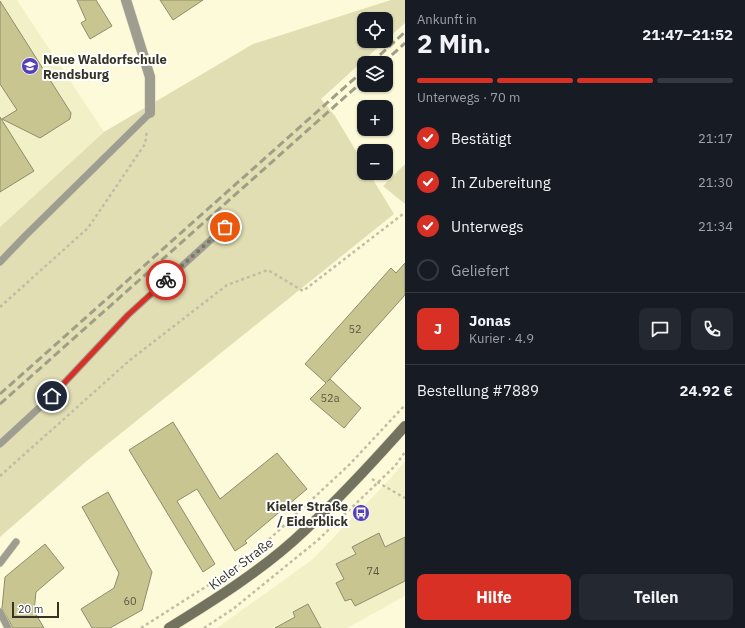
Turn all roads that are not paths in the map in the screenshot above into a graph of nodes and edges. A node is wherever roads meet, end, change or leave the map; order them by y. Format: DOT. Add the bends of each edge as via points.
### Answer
graph roads {
  1 [pos="130,2"];
  2 [pos="150,113"];
  3 [pos="225,227"];
  4 [pos="0,262"];
  5 [pos="405,426"];
  6 [pos="0,444"];
  7 [pos="16,542"];
  8 [pos="0,563"];
  9 [pos="0,612"];
  10 [pos="8,628"];
  11 [pos="169,628"];
  1 -- 2 [label="street" via="150,77"];
  2 -- 4 [label="lane"];
  3 -- 6 [label="lane" via="128,315 52,396"];
  5 -- 11 [label="main road, Kieler Straße" via="362,474 303,532 222,596"];
  7 -- 8 [label="lane"];
  9 -- 10 [label="lane"];
}
